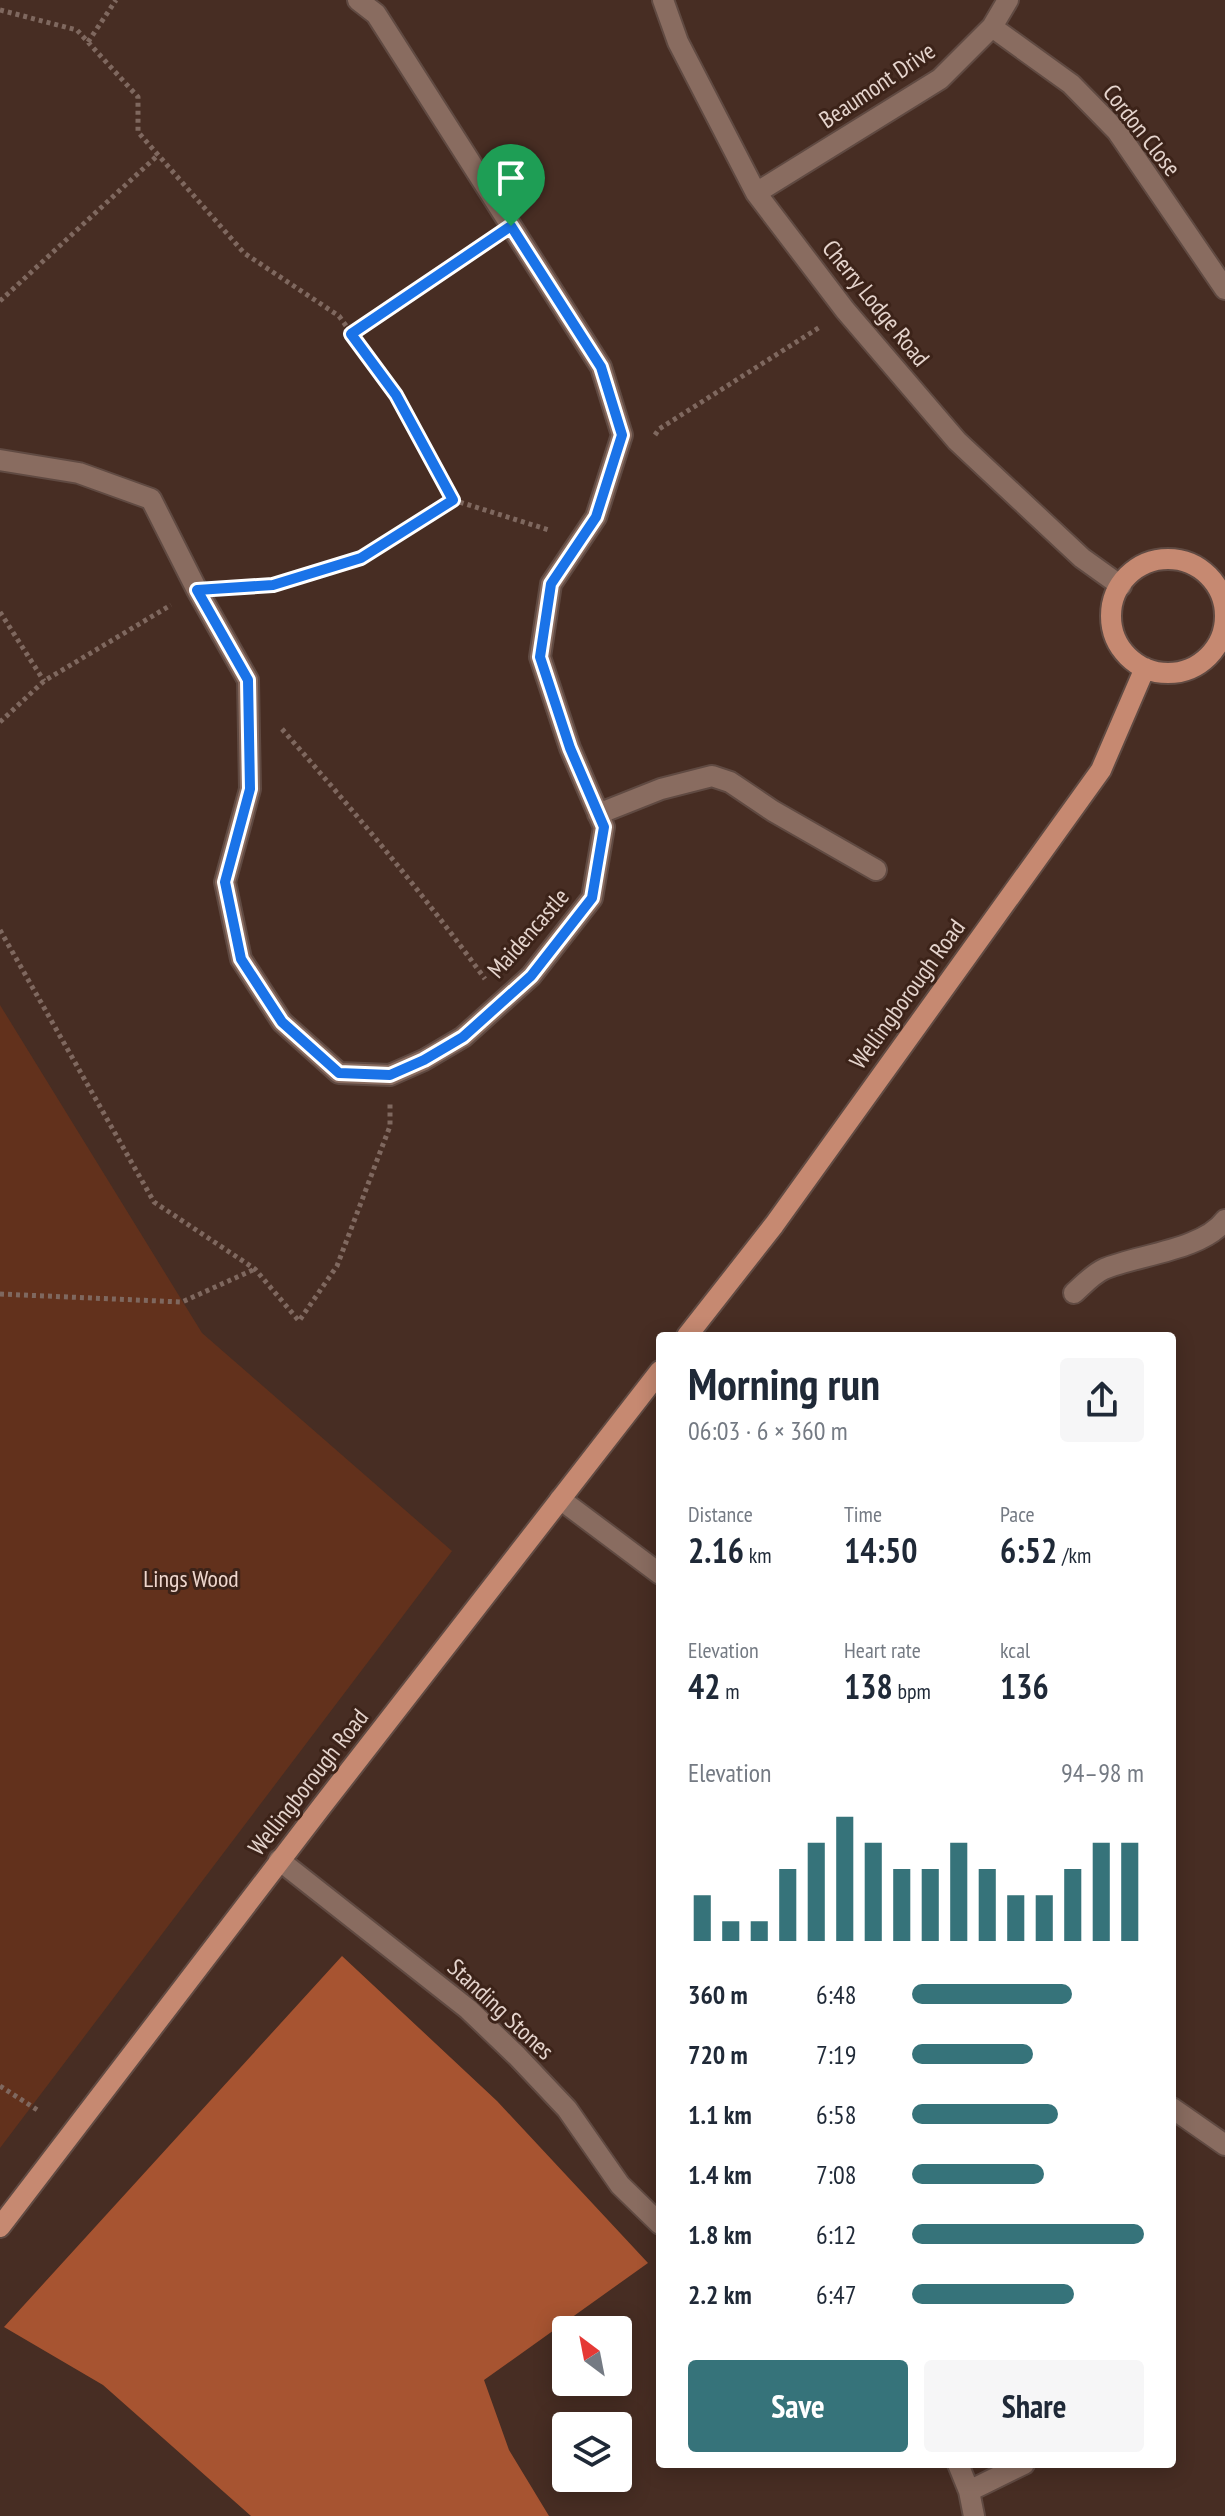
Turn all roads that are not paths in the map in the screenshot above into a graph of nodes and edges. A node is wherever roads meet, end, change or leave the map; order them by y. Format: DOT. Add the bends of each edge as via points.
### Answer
graph roads {
  1 [pos="358,0"];
  2 [pos="663,0"];
  3 [pos="1008,0"];
  4 [pos="382,7"];
  5 [pos="992,27"];
  6 [pos="756,193"];
  7 [pos="1225,289"];
  8 [pos="0,460"];
  9 [pos="1121,586"];
  10 [pos="1222,587"];
  11 [pos="1145,668"];
  12 [pos="598,814"];
  13 [pos="876,870"];
  14 [pos="1225,1220"];
  15 [pos="1074,1293"];
  16 [pos="690,1332"];
  17 [pos="656,1376"];
  18 [pos="560,1499"];
  19 [pos="656,1571"];
  20 [pos="279,1860"];
  21 [pos="1176,2111"];
  22 [pos="1225,2145"];
  23 [pos="656,2220"];
  24 [pos="0,2227"];
  25 [pos="960,2468"];
  26 [pos="1016,2468"];
  27 [pos="969,2491"];
  28 [pos="974,2516"];
  1 -- 4 [label="street, Maidencastle"];
  2 -- 6 [label="street, Cherry Lodge Road" via="678,42"];
  3 -- 5 [label="street, Beaumont Drive"];
  4 -- 12 [label="street, Maidencastle" via="601,367 622,435 596,517 551,584 540,657"];
  5 -- 6 [label="street, Beaumont Drive" via="940,79"];
  5 -- 7 [label="street, Cordon Close" via="1071,84 1117,131"];
  6 -- 9 [label="street, Cherry Lodge Road" via="845,310 957,441 1082,558"];
  8 -- 12 [label="street, Maidencastle" via="79,473 151,499 248,680 250,789 225,882 241,959 282,1022 339,1073 390,1075 424,1060 463,1037 531,976 592,898 604,827"];
  9 -- 10 [label="main road" via="1133,571 1170,559 1189,563"];
  9 -- 11 [label="main road" via="1113,604 1114,633 1129,657"];
  10 -- 11 [label="main road" via="1224,628 1217,647 1203,662 1185,671"];
  11 -- 16 [label="main road, Wellingborough Road" via="1101,770 774,1225"];
  12 -- 13 [label="street" via="712,776"];
  14 -- 15 [label="street" via="1194,1242 1101,1270"];
  17 -- 18 [label="main road, Wellingborough Road"];
  18 -- 19 [label="street"];
  18 -- 20 [label="main road, Wellingborough Road"];
  20 -- 23 [label="street, Standing Stones" via="468,2009 567,2109 620,2185"];
  20 -- 24 [label="main road, Wellingborough Road"];
  21 -- 22 [label="street"];
  25 -- 27 [label="street"];
  26 -- 27 [label="street"];
  27 -- 28 [label="street"];
}
